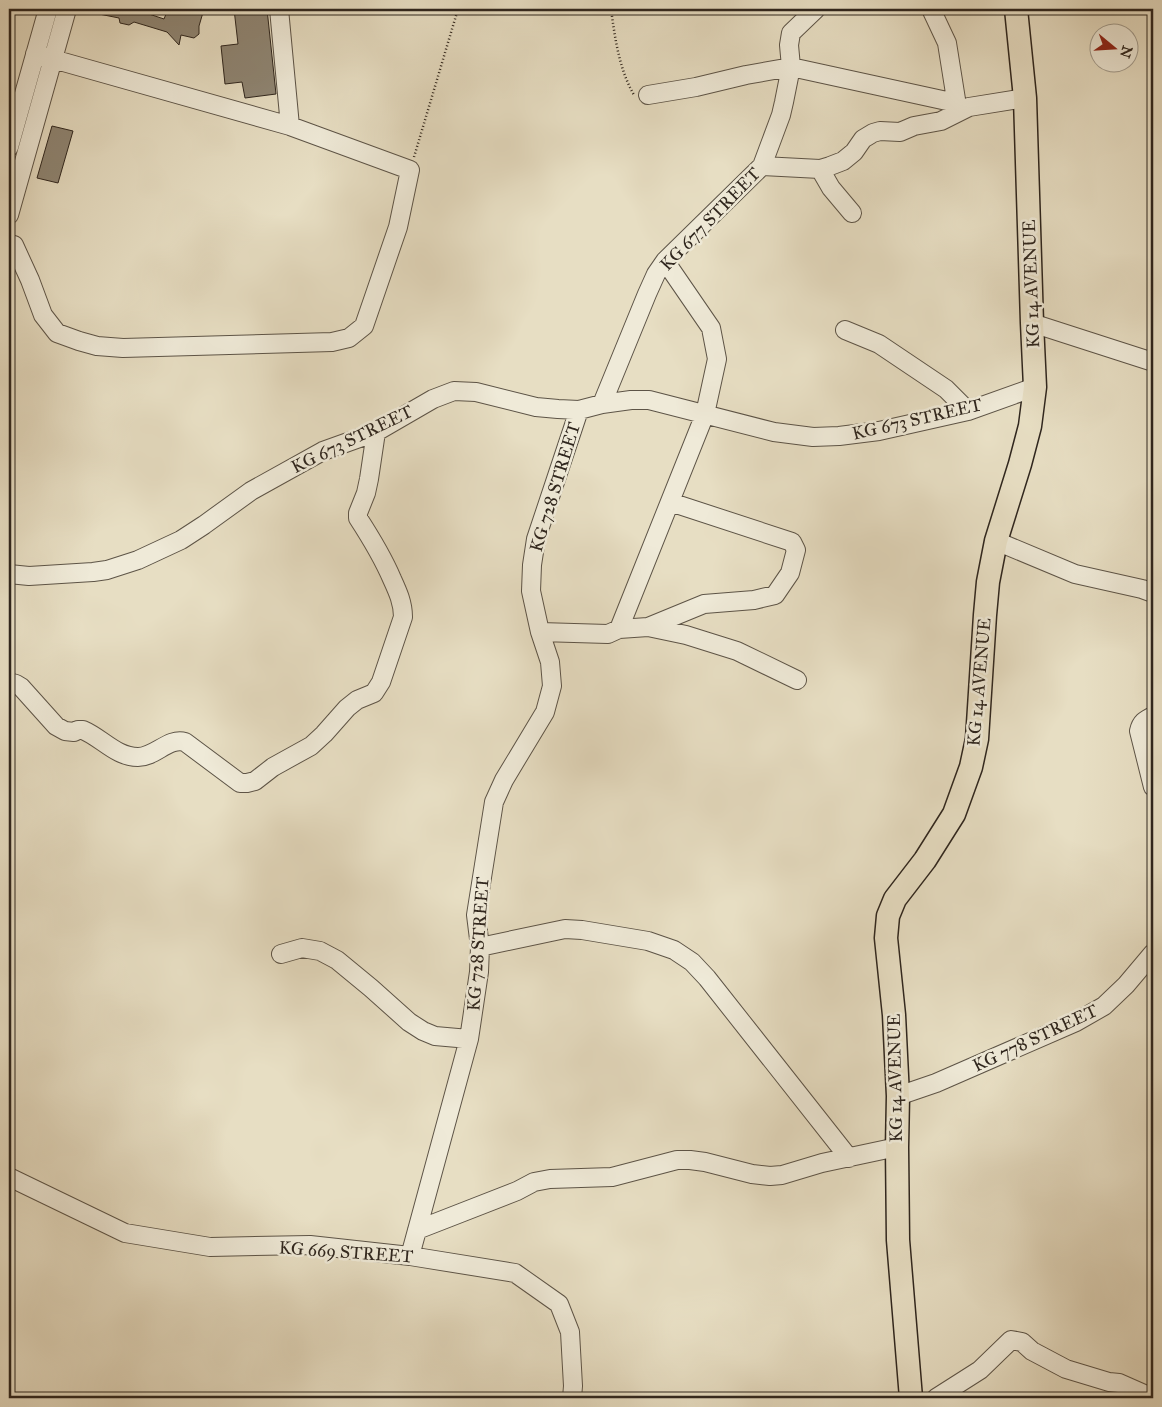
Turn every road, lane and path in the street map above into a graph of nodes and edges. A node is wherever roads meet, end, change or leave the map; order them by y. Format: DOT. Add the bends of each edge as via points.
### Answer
graph roads {
  1 [pos="48,9"];
  2 [pos="67,9"];
  3 [pos="279,9"];
  4 [pos="458,9"];
  5 [pos="611,9"];
  6 [pos="816,9"];
  7 [pos="931,9"];
  8 [pos="1016,9"];
  9 [pos="35,54"];
  10 [pos="53,60"];
  11 [pos="791,67"];
  12 [pos="648,96"];
  13 [pos="1024,98"];
  14 [pos="957,107"];
  15 [pos="290,126"];
  16 [pos="9,147"];
  17 [pos="16,162"];
  18 [pos="762,166"];
  19 [pos="820,169"];
  20 [pos="410,170"];
  21 [pos="852,213"];
  22 [pos="9,215"];
  23 [pos="9,244"];
  24 [pos="665,261"];
  25 [pos="1032,323"];
  26 [pos="845,330"];
  27 [pos="1153,362"];
  28 [pos="1035,387"];
  29 [pos="602,404"];
  30 [pos="580,410"];
  31 [pos="968,411"];
  32 [pos="705,414"];
  33 [pos="376,432"];
  34 [pos="670,502"];
  35 [pos="996,540"];
  36 [pos="9,574"];
  37 [pos="1153,593"];
  38 [pos="648,627"];
  39 [pos="619,629"];
  40 [pos="540,632"];
  41 [pos="797,680"];
  42 [pos="9,682"];
  43 [pos="1153,716"];
  44 [pos="1153,788"];
  45 [pos="480,947"];
  46 [pos="1153,953"];
  47 [pos="281,954"];
  48 [pos="469,1039"];
  49 [pos="898,1096"];
  50 [pos="896,1147"];
  51 [pos="849,1158"];
  52 [pos="9,1177"];
  53 [pos="417,1230"];
  54 [pos="410,1256"];
  55 [pos="572,1398"];
  56 [pos="912,1398"];
  57 [pos="936,1398"];
  58 [pos="1153,1398"];
  1 -- 9 [label="street"];
  2 -- 10 [label="street"];
  3 -- 15 [label="street"];
  4 -- 20 [label="path"];
  5 -- 12 [label="path" via="621,63 632,92"];
  6 -- 11 [label="street, KG 677 STREET" via="791,33"];
  7 -- 14 [label="street" via="947,43"];
  8 -- 13 [label="main road, KG 14 AVENUE"];
  9 -- 10 [label="street"];
  9 -- 16 [label="street"];
  10 -- 15 [label="street"];
  10 -- 17 [label="street"];
  11 -- 12 [label="street"];
  11 -- 14 [label="street"];
  11 -- 18 [label="street, KG 677 STREET" via="781,115"];
  13 -- 14 [label="street"];
  13 -- 25 [label="main road, KG 14 AVENUE"];
  14 -- 19 [label="street" via="941,121 900,132 873,133 843,161"];
  15 -- 20 [label="street"];
  17 -- 22 [label="street"];
  18 -- 19 [label="street"];
  18 -- 24 [label="street, KG 677 STREET"];
  19 -- 21 [label="street" via="830,188"];
  20 -- 23 [label="street" via="398,227 364,326 350,338 332,342 123,348 79,341 57,333 43,315 14,245"];
  24 -- 29 [label="street, KG 677 STREET" via="647,294"];
  24 -- 32 [label="street" via="711,328 717,359"];
  25 -- 27 [label="street"];
  25 -- 28 [label="main road, KG 14 AVENUE"];
  26 -- 31 [label="street" via="879,344 946,389"];
  28 -- 31 [label="street, KG 673 STREET"];
  28 -- 35 [label="main road, KG 14 AVENUE" via="1030,426"];
  29 -- 30 [label="street, KG 673 STREET"];
  29 -- 32 [label="street, KG 673 STREET" via="649,400"];
  30 -- 33 [label="street, KG 673 STREET" via="536,407 476,392 454,391 433,399"];
  30 -- 40 [label="street, KG 728 STREET" via="536,539 531,591"];
  31 -- 32 [label="street, KG 673 STREET" via="879,431 813,437 774,432"];
  32 -- 34 [label="street"];
  33 -- 36 [label="street, KG 673 STREET" via="323,450 251,491 189,535 138,560 93,572"];
  33 -- 42 [label="street" via="369,479 358,518 388,569 400,598 403,616 381,682 374,693 347,708 311,746 255,781 240,783 185,742 174,742 139,757 114,750 83,730 64,732 21,687"];
  34 -- 38 [label="street" via="792,542 796,550 790,573 775,595 704,604"];
  34 -- 39 [label="street"];
  35 -- 37 [label="street" via="1074,574"];
  35 -- 49 [label="main road, KG 14 AVENUE" via="988,582 977,739 971,767 954,814 896,899 888,916 886,938"];
  38 -- 39 [label="street"];
  38 -- 41 [label="street" via="736,651"];
  39 -- 40 [label="street" via="608,634"];
  40 -- 45 [label="street, KG 728 STREET" via="550,662 552,686 544,712 494,802 476,915"];
  43 -- 44 [label="street" via="1141,724 1140,731"];
  45 -- 48 [label="street, KG 728 STREET"];
  45 -- 51 [label="street" via="565,930 582,930 648,941 674,950 692,962 706,978"];
  46 -- 49 [label="street, KG 778 STREET" via="1104,1006 1076,1022 936,1083"];
  47 -- 48 [label="street" via="302,948 320,951 337,960 423,1031 435,1036"];
  48 -- 53 [label="street, KG 728 STREET"];
  49 -- 50 [label="main road, KG 14 AVENUE"];
  50 -- 51 [label="street"];
  50 -- 56 [label="main road, KG 14 AVENUE" via="898,1240"];
  51 -- 53 [label="street" via="770,1176 706,1162 677,1160 612,1177 550,1179 534,1182"];
  52 -- 54 [label="street, KG 669 STREET" via="125,1233 210,1247 310,1245"];
  53 -- 54 [label="street, KG 728 STREET"];
  54 -- 55 [label="street, KG 669 STREET" via="515,1273 559,1304 570,1332"];
  57 -- 58 [label="street" via="980,1370 1011,1340 1022,1342 1066,1369 1119,1383"];
}
